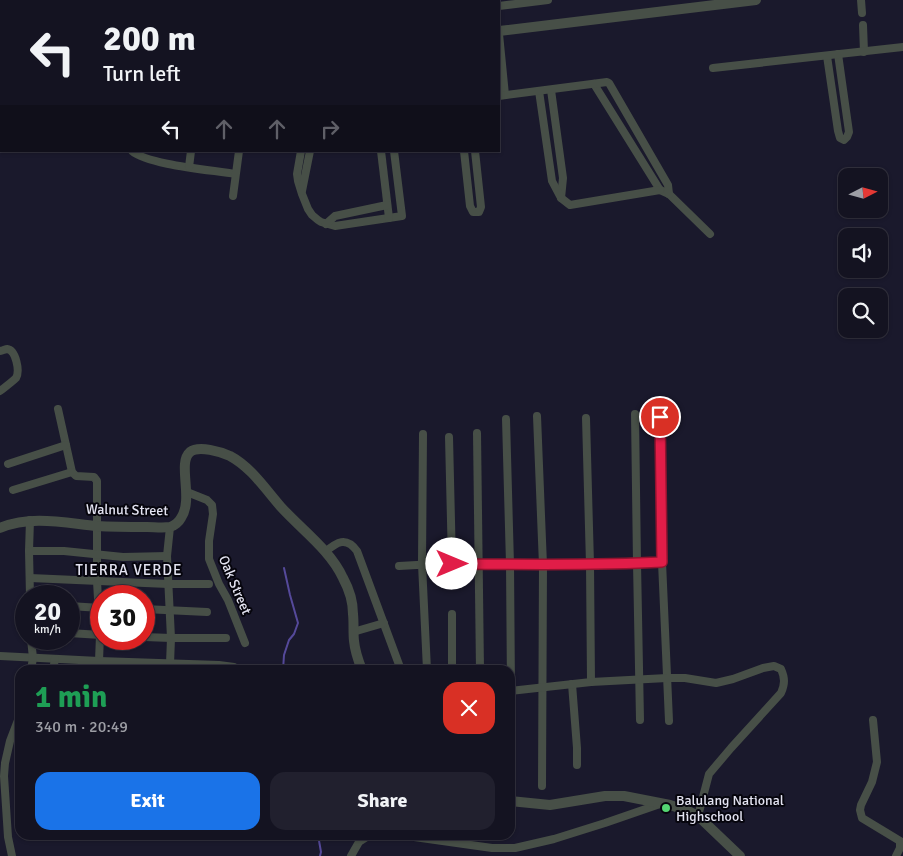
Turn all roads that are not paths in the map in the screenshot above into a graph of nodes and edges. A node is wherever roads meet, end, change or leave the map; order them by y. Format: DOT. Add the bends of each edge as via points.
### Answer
graph roads {
  1 [pos="548,0"];
  2 [pos="756,0"];
  3 [pos="861,0"];
  4 [pos="534,1"];
  5 [pos="501,4"];
  6 [pos="862,13"];
  7 [pos="863,25"];
  8 [pos="500,32"];
  9 [pos="903,47"];
  10 [pos="864,52"];
  11 [pos="500,53"];
  12 [pos="838,54"];
  13 [pos="827,56"];
  14 [pos="713,68"];
  15 [pos="594,84"];
  16 [pos="551,90"];
  17 [pos="539,91"];
  18 [pos="502,96"];
  19 [pos="133,152"];
  20 [pos="191,152"];
  21 [pos="239,152"];
  22 [pos="301,152"];
  23 [pos="310,152"];
  24 [pos="381,152"];
  25 [pos="394,152"];
  26 [pos="464,152"];
  27 [pos="476,152"];
  28 [pos="148,155"];
  29 [pos="188,167"];
  30 [pos="235,174"];
  31 [pos="660,190"];
  32 [pos="302,194"];
  33 [pos="669,194"];
  34 [pos="233,196"];
  35 [pos="561,198"];
  36 [pos="387,205"];
  37 [pos="388,218"];
  38 [pos="326,224"];
  39 [pos="710,234"];
  40 [pos="0,352"];
  41 [pos="0,391"];
  42 [pos="58,409"];
  43 [pos="635,414"];
  44 [pos="537,416"];
  45 [pos="660,417"];
  46 [pos="586,418"];
  47 [pos="506,419"];
  48 [pos="477,433"];
  49 [pos="423,434"];
  50 [pos="449,437"];
  51 [pos="66,445"];
  52 [pos="8,464"];
  53 [pos="72,472"];
  54 [pos="12,490"];
  55 [pos="187,492"];
  56 [pos="30,520"];
  57 [pos="98,526"];
  58 [pos="170,527"];
  59 [pos="0,528"];
  60 [pos="29,551"];
  61 [pos="325,552"];
  62 [pos="97,554"];
  63 [pos="167,556"];
  64 [pos="662,562"];
  65 [pos="422,564"];
  66 [pos="452,564"];
  67 [pos="479,564"];
  68 [pos="510,564"];
  69 [pos="590,564"];
  70 [pos="637,564"];
  71 [pos="543,565"];
  72 [pos="399,566"];
  73 [pos="30,578"];
  74 [pos="97,581"];
  75 [pos="168,584"];
  76 [pos="209,584"];
  77 [pos="30,585"];
  78 [pos="97,585"];
  79 [pos="155,610"];
  80 [pos="169,611"];
  81 [pos="207,612"];
  82 [pos="452,614"];
  83 [pos="384,623"];
  84 [pos="353,632"];
  85 [pos="155,637"];
  86 [pos="171,638"];
  87 [pos="226,638"];
  88 [pos="245,643"];
  89 [pos="32,650"];
  90 [pos="100,650"];
  91 [pos="0,656"];
  92 [pos="33,658"];
  93 [pos="55,660"];
  94 [pos="99,661"];
  95 [pos="170,664"];
  96 [pos="32,665"];
  97 [pos="54,665"];
  98 [pos="218,665"];
  99 [pos="360,665"];
  100 [pos="399,665"];
  101 [pos="427,665"];
  102 [pos="452,665"];
  103 [pos="480,665"];
  104 [pos="510,665"];
  105 [pos="667,678"];
  106 [pos="639,680"];
  107 [pos="591,682"];
  108 [pos="572,684"];
  109 [pos="542,687"];
  110 [pos="515,690"];
  111 [pos="640,720"];
  112 [pos="873,720"];
  113 [pos="669,721"];
  114 [pos="15,728"];
  115 [pos="578,765"];
  116 [pos="542,786"];
  117 [pos="515,802"];
  118 [pos="660,804"];
  119 [pos="698,816"];
  120 [pos="362,840"];
  121 [pos="435,840"];
  122 [pos="12,856"];
  123 [pos="351,856"];
  124 [pos="740,856"];
  125 [pos="896,856"];
  1 -- 4 [label="street"];
  2 -- 8 [label="street"];
  3 -- 6 [label="street"];
  4 -- 5 [label="street"];
  7 -- 10 [label="street"];
  9 -- 10 [label="street"];
  10 -- 12 [label="street"];
  11 -- 18 [label="street"];
  12 -- 13 [label="street"];
  12 -- 13 [label="street" via="849,132 844,140 838,131"];
  13 -- 14 [label="street"];
  15 -- 16 [label="street"];
  15 -- 31 [label="street"];
  15 -- 33 [label="street" via="609,83 668,185"];
  16 -- 17 [label="street"];
  16 -- 35 [label="street" via="562,178"];
  17 -- 18 [label="street"];
  17 -- 35 [label="street" via="552,181"];
  19 -- 28 [label="street"];
  20 -- 29 [label="street"];
  21 -- 30 [label="street"];
  22 -- 32 [label="street" via="297,174"];
  23 -- 32 [label="street"];
  24 -- 36 [label="street"];
  25 -- 37 [label="street" via="402,216"];
  26 -- 27 [label="street" via="470,206 474,212 479,212"];
  28 -- 29 [label="street"];
  29 -- 30 [label="street"];
  30 -- 34 [label="street"];
  31 -- 33 [label="street"];
  31 -- 35 [label="street" via="570,204"];
  32 -- 38 [label="street" via="312,215"];
  33 -- 39 [label="street"];
  36 -- 37 [label="street"];
  36 -- 38 [label="street" via="335,216"];
  37 -- 38 [label="street" via="335,226"];
  40 -- 41 [label="street" via="7,349 14,354 17,371 16,377"];
  42 -- 51 [label="street"];
  43 -- 70 [label="street"];
  44 -- 71 [label="street"];
  45 -- 64 [label="street"];
  46 -- 69 [label="street"];
  47 -- 68 [label="street"];
  48 -- 67 [label="street"];
  49 -- 65 [label="street"];
  50 -- 66 [label="street"];
  51 -- 52 [label="street"];
  51 -- 53 [label="street"];
  53 -- 54 [label="street"];
  53 -- 57 [label="street" via="76,476 96,479"];
  55 -- 58 [label="street, Walnut Street" via="185,511 180,520"];
  55 -- 61 [label="street, Walnut Street" via="185,460 190,452 213,450 230,456 250,471"];
  55 -- 88 [label="street, Oak Street" via="207,500 212,506 209,559"];
  56 -- 57 [label="street, Walnut Street"];
  56 -- 59 [label="street, Walnut Street"];
  56 -- 60 [label="street"];
  57 -- 58 [label="street, Walnut Street"];
  57 -- 62 [label="street"];
  58 -- 63 [label="street"];
  60 -- 62 [label="street"];
  60 -- 73 [label="street"];
  61 -- 83 [label="street" via="344,542 357,551"];
  61 -- 84 [label="street" via="349,591 354,613"];
  62 -- 63 [label="street"];
  62 -- 74 [label="street"];
  63 -- 75 [label="street"];
  64 -- 70 [label="street"];
  64 -- 105 [label="street"];
  65 -- 66 [label="street"];
  65 -- 72 [label="street"];
  65 -- 101 [label="street"];
  66 -- 67 [label="street"];
  67 -- 68 [label="street"];
  67 -- 103 [label="street"];
  68 -- 71 [label="street"];
  68 -- 104 [label="street"];
  69 -- 70 [label="street"];
  69 -- 71 [label="street"];
  69 -- 107 [label="street"];
  70 -- 106 [label="street"];
  71 -- 109 [label="street"];
  73 -- 74 [label="street"];
  73 -- 77 [label="street"];
  74 -- 75 [label="street"];
  74 -- 78 [label="street"];
  75 -- 76 [label="street"];
  75 -- 80 [label="street"];
  79 -- 80 [label="street"];
  80 -- 81 [label="street"];
  80 -- 86 [label="street"];
  82 -- 102 [label="street"];
  83 -- 84 [label="street"];
  83 -- 100 [label="street"];
  84 -- 99 [label="street"];
  85 -- 86 [label="street"];
  86 -- 87 [label="street"];
  86 -- 95 [label="street"];
  89 -- 92 [label="street"];
  90 -- 94 [label="street"];
  91 -- 92 [label="street"];
  92 -- 93 [label="street"];
  92 -- 96 [label="street"];
  93 -- 94 [label="street"];
  93 -- 97 [label="street"];
  94 -- 95 [label="street"];
  95 -- 98 [label="street"];
  105 -- 106 [label="street"];
  105 -- 113 [label="street"];
  105 -- 119 [label="street" via="716,682 774,666 781,669 784,676 785,685 781,693 709,774"];
  106 -- 107 [label="street"];
  106 -- 111 [label="street"];
  107 -- 108 [label="street"];
  108 -- 109 [label="street"];
  108 -- 115 [label="street"];
  109 -- 110 [label="street"];
  109 -- 116 [label="street"];
  112 -- 125 [label="street" via="877,762 860,814 900,841"];
  114 -- 122 [label="street" via="4,776"];
  117 -- 118 [label="street" via="550,805 624,796"];
  118 -- 119 [label="street"];
  118 -- 121 [label="street" via="571,834 514,848"];
  119 -- 124 [label="street"];
  120 -- 123 [label="street"];
}
